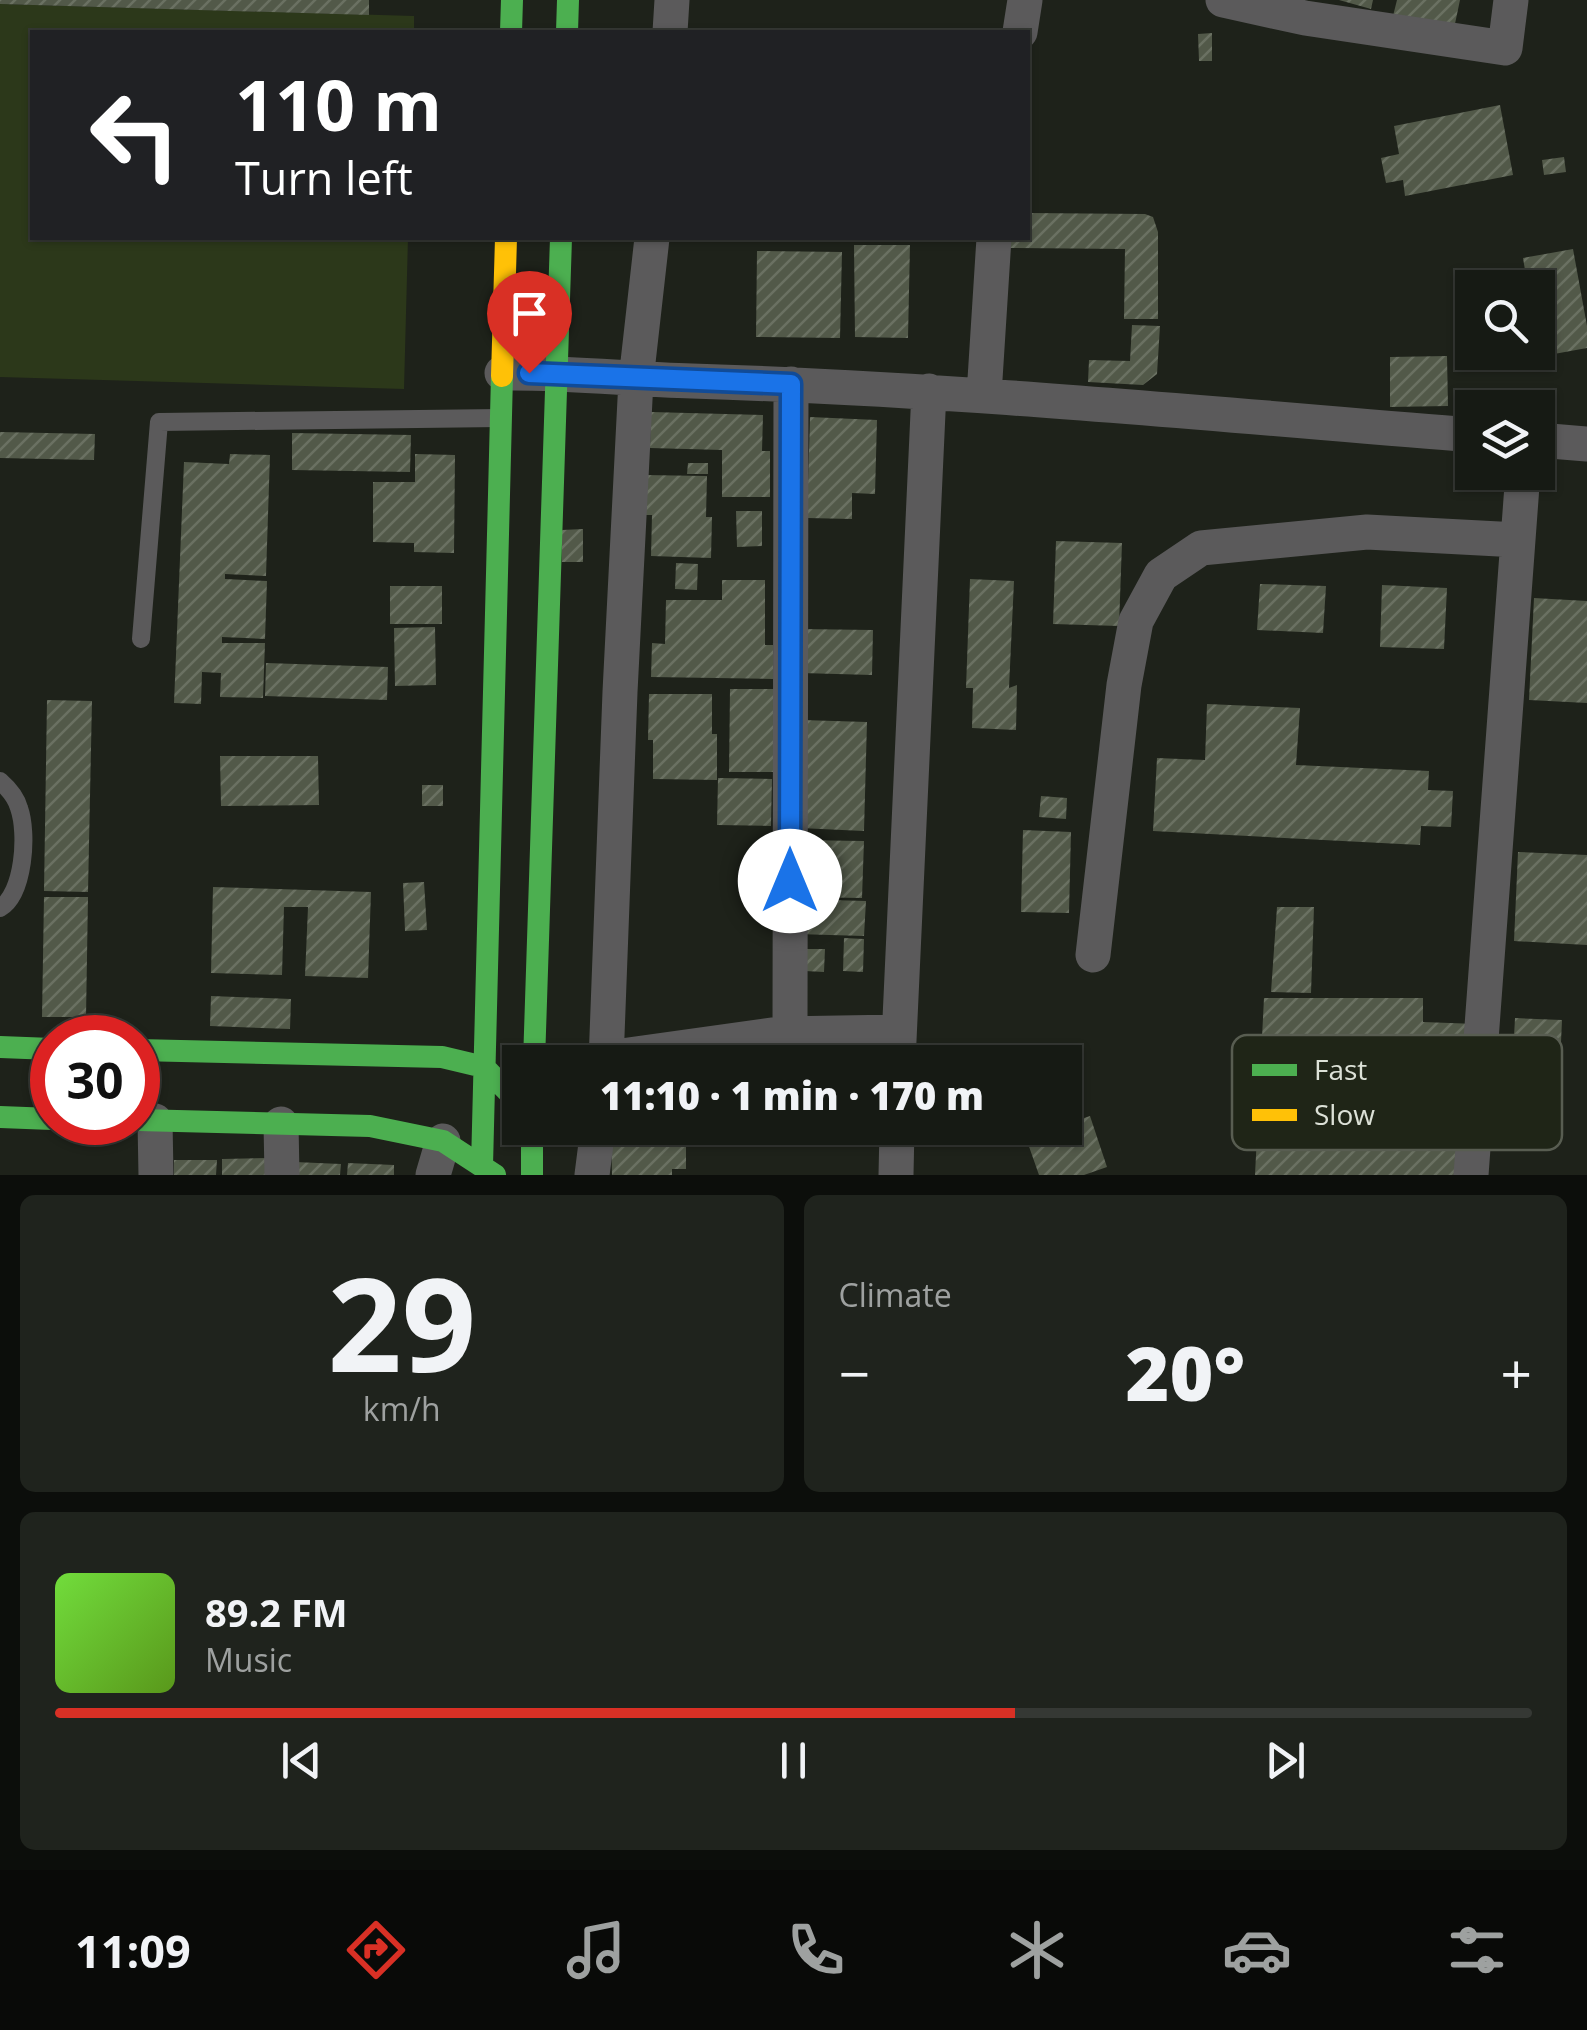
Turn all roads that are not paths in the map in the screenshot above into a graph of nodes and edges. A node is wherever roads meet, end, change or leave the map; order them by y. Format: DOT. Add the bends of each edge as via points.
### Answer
graph roads {
  1 [pos="512,0"];
  2 [pos="568,0"];
  3 [pos="672,0"];
  4 [pos="1025,0"];
  5 [pos="1223,0"];
  6 [pos="1511,0"];
  7 [pos="511,30"];
  8 [pos="567,30"];
  9 [pos="670,30"];
  10 [pos="1020,30"];
  11 [pos="506,240"];
  12 [pos="560,240"];
  13 [pos="652,240"];
  14 [pos="994,240"];
  15 [pos="556,372"];
  16 [pos="502,374"];
  17 [pos="636,380"];
  18 [pos="791,384"];
  19 [pos="929,391"];
  20 [pos="984,396"];
  21 [pos="501,418"];
  22 [pos="1455,434"];
  23 [pos="1555,441"];
  24 [pos="1587,444"];
  25 [pos="1522,490"];
  26 [pos="1518,540"];
  27 [pos="141,639"];
  28 [pos="0,781"];
  29 [pos="0,908"];
  30 [pos="1093,955"];
  31 [pos="790,1034"];
  32 [pos="1481,1035"];
  33 [pos="535,1045"];
  34 [pos="608,1045"];
  35 [pos="713,1045"];
  36 [pos="882,1045"];
  37 [pos="899,1045"];
  38 [pos="0,1048"];
  39 [pos="30,1048"];
  40 [pos="160,1051"];
  41 [pos="484,1067"];
  42 [pos="502,1086"];
  43 [pos="0,1118"];
  44 [pos="30,1118"];
  45 [pos="160,1120"];
  46 [pos="281,1124"];
  47 [pos="444,1141"];
  48 [pos="151,1145"];
  49 [pos="532,1145"];
  50 [pos="596,1145"];
  51 [pos="897,1145"];
  52 [pos="1472,1150"];
  53 [pos="488,1170"];
  54 [pos="156,1175"];
  55 [pos="282,1175"];
  56 [pos="432,1175"];
  57 [pos="532,1175"];
  58 [pos="592,1175"];
  59 [pos="896,1175"];
  60 [pos="1470,1175"];
  1 -- 7 [label="street"];
  2 -- 8 [label="street"];
  3 -- 9 [label="street"];
  4 -- 10 [label="street"];
  5 -- 6 [label="street" via="1505,48"];
  11 -- 16 [label="street"];
  12 -- 15 [label="street"];
  13 -- 17 [label="street"];
  14 -- 20 [label="street"];
  15 -- 16 [label="street"];
  15 -- 17 [label="street"];
  15 -- 33 [label="street"];
  16 -- 21 [label="street"];
  17 -- 18 [label="street"];
  17 -- 34 [label="street"];
  18 -- 19 [label="street"];
  18 -- 31 [label="street"];
  19 -- 20 [label="street"];
  19 -- 37 [label="street"];
  20 -- 22 [label="street"];
  21 -- 27 [label="lane" via="159,422"];
  21 -- 41 [label="street"];
  23 -- 24 [label="street"];
  25 -- 26 [label="street"];
  26 -- 30 [label="street" via="1367,532 1201,548 1161,575 1136,622 1124,685"];
  26 -- 32 [label="street"];
  28 -- 29 [label="lane" via="13,794 22,823 18,888"];
  31 -- 35 [label="street"];
  31 -- 36 [label="street"];
  38 -- 39 [label="street"];
  40 -- 41 [label="street" via="442,1057"];
  41 -- 42 [label="street"];
  41 -- 53 [label="street"];
  43 -- 44 [label="street"];
  45 -- 46 [label="street"];
  46 -- 47 [label="street" via="370,1126"];
  46 -- 55 [label="street"];
  47 -- 53 [label="street"];
  47 -- 56 [label="street"];
  48 -- 54 [label="street"];
  49 -- 57 [label="street"];
  50 -- 58 [label="street"];
  51 -- 59 [label="street"];
  52 -- 60 [label="street"];
}
